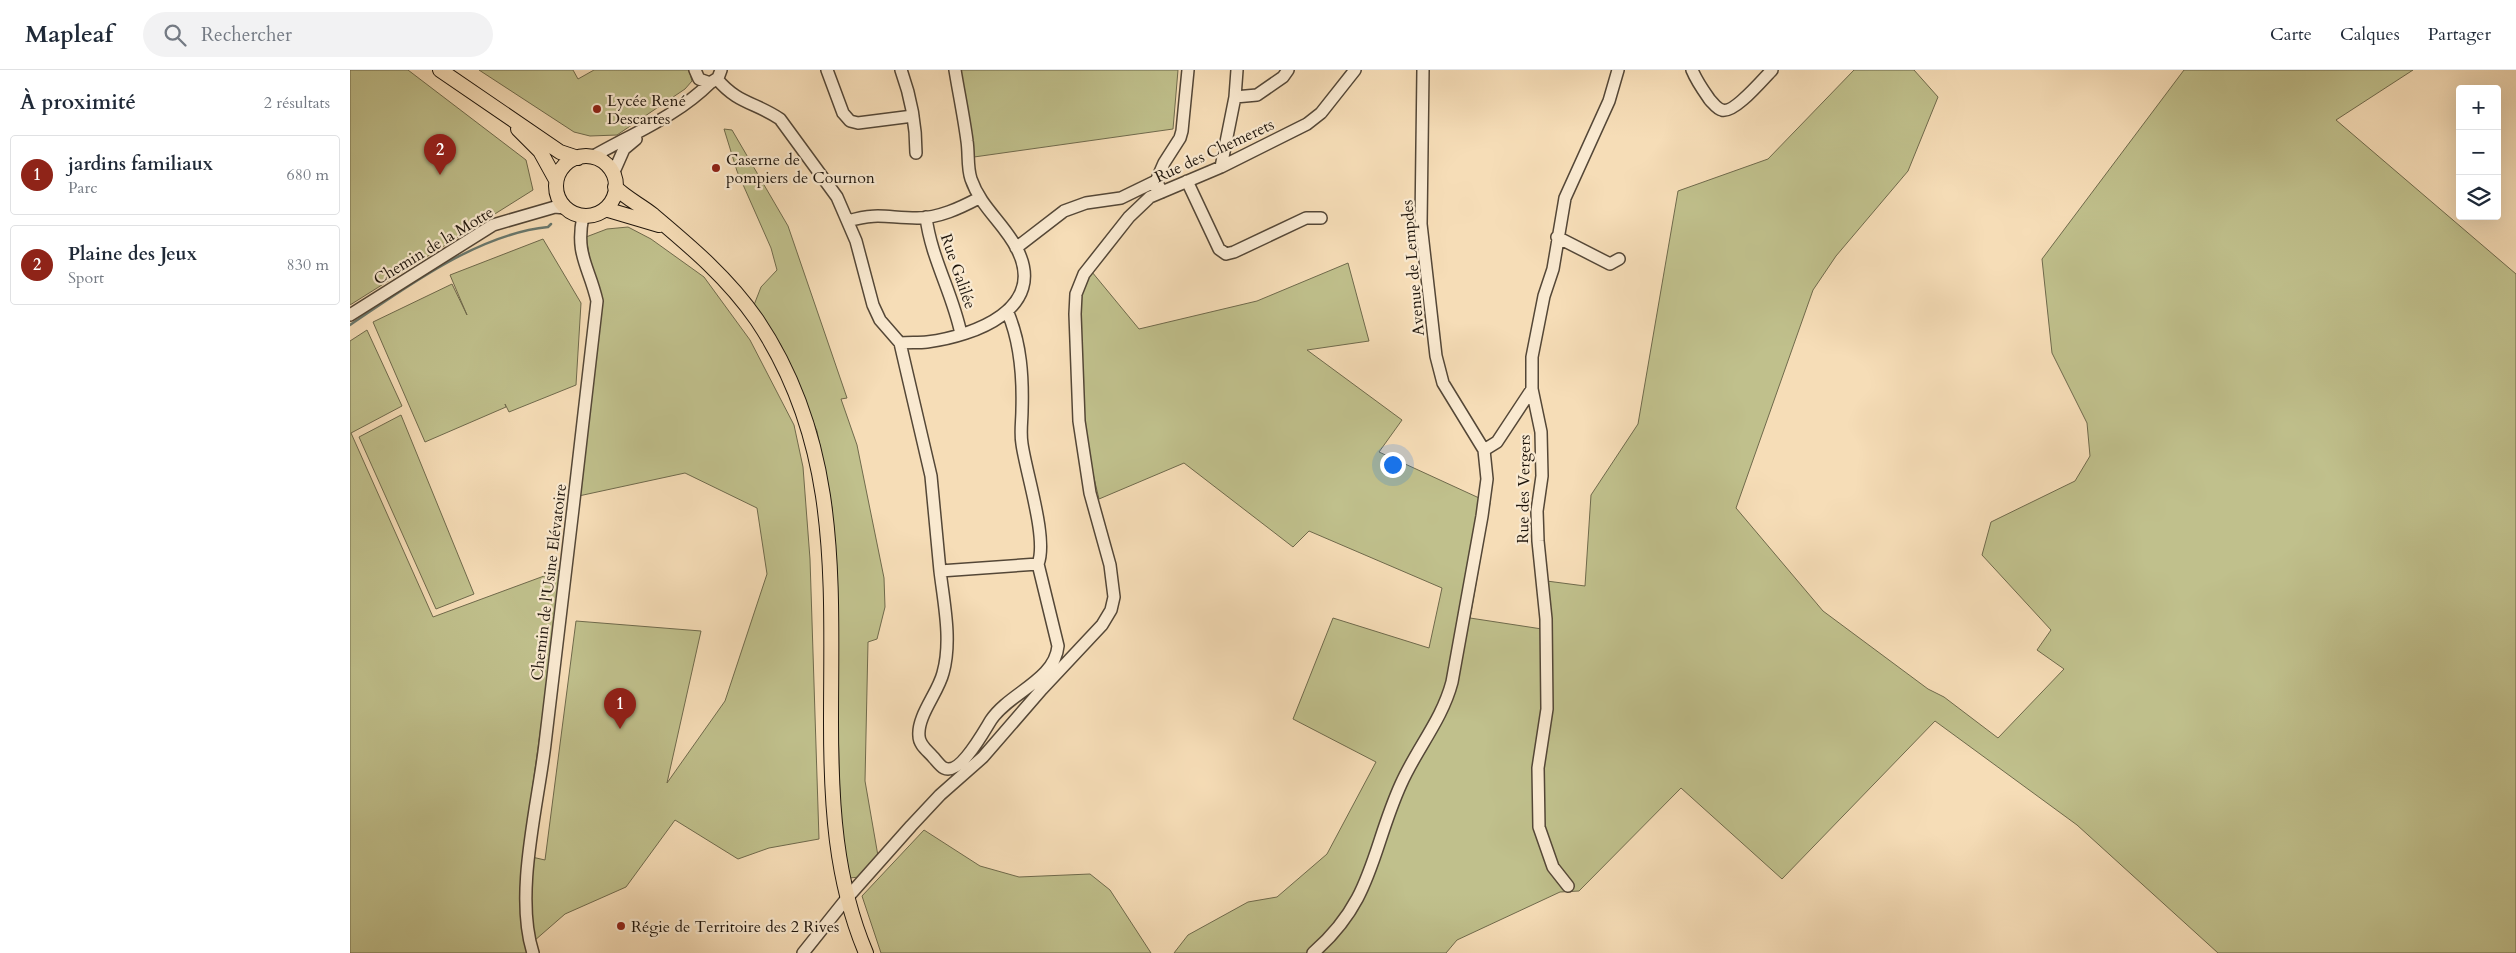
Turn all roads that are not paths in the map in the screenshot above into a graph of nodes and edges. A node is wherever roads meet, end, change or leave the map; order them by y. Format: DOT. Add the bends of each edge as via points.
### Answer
graph roads {
  1 [pos="440,70"];
  2 [pos="827,70"];
  3 [pos="901,70"];
  4 [pos="955,70"];
  5 [pos="1188,70"];
  6 [pos="1237,70"];
  7 [pos="1288,70"];
  8 [pos="1355,70"];
  9 [pos="1423,70"];
  10 [pos="1618,70"];
  11 [pos="1692,70"];
  12 [pos="1772,70"];
  13 [pos="708,76"];
  14 [pos="1235,97"];
  15 [pos="502,112"];
  16 [pos="913,116"];
  17 [pos="647,128"];
  18 [pos="1227,136"];
  19 [pos="916,153"];
  20 [pos="592,157"];
  21 [pos="578,158"];
  22 [pos="1239,158"];
  23 [pos="1164,162"];
  24 [pos="1221,167"];
  25 [pos="556,180"];
  26 [pos="614,181"];
  27 [pos="1156,181"];
  28 [pos="1187,181"];
  29 [pos="1176,186"];
  30 [pos="1162,192"];
  31 [pos="979,198"];
  32 [pos="1150,198"];
  33 [pos="565,208"];
  34 [pos="605,209"];
  35 [pos="583,216"];
  36 [pos="926,217"];
  37 [pos="1321,218"];
  38 [pos="848,221"];
  39 [pos="665,226"];
  40 [pos="1557,237"];
  41 [pos="1016,248"];
  42 [pos="1619,259"];
  43 [pos="1008,313"];
  44 [pos="350,315"];
  45 [pos="961,334"];
  46 [pos="900,343"];
  47 [pos="1532,389"];
  48 [pos="1484,450"];
  49 [pos="1038,564"];
  50 [pos="940,571"];
  51 [pos="1568,886"];
  52 [pos="847,898"];
  53 [pos="533,953"];
  54 [pos="803,953"];
  55 [pos="866,953"];
  56 [pos="1313,953"];
  1 -- 15 [label="main road"];
  2 -- 16 [label="street" via="843,112 850,121"];
  3 -- 16 [label="street"];
  4 -- 31 [label="street" via="971,178"];
  5 -- 23 [label="street" via="1182,131"];
  6 -- 14 [label="street"];
  7 -- 14 [label="street" via="1257,95"];
  8 -- 22 [label="street, Rue des Chemerets" via="1321,113 1307,124"];
  9 -- 48 [label="street, Avenue de Lempdes" via="1421,224 1436,356 1443,383"];
  10 -- 40 [label="street, Rue des Vergers" via="1609,101 1565,198"];
  11 -- 12 [label="street" via="1703,91 1723,111 1737,105"];
  13 -- 17 [label="street" via="697,96"];
  13 -- 38 [label="street" via="734,97 770,112 780,120 837,197"];
  14 -- 18 [label="street"];
  15 -- 21 [label="main road" via="560,152"];
  15 -- 25 [label="main road" via="540,152"];
  16 -- 19 [label="street"];
  17 -- 20 [label="street"];
  17 -- 26 [label="street" via="624,149"];
  18 -- 22 [label="street"];
  18 -- 24 [label="street"];
  20 -- 21 [label="main road"];
  20 -- 26 [label="main road" via="602,162"];
  21 -- 25 [label="main road" via="564,166"];
  22 -- 24 [label="street, Rue des Chemerets"];
  23 -- 27 [label="street"];
  23 -- 29 [label="street" via="1166,178"];
  24 -- 28 [label="street, Rue des Chemerets"];
  25 -- 33 [label="main road" via="557,196"];
  26 -- 34 [label="main road" via="614,197"];
  26 -- 39 [label="main road" via="629,200"];
  27 -- 30 [label="street"];
  27 -- 32 [label="street"];
  27 -- 41 [label="street" via="1121,198 1086,203 1064,211"];
  28 -- 29 [label="street, Rue des Chemerets"];
  28 -- 37 [label="street" via="1219,249 1226,254 1306,218"];
  29 -- 30 [label="street, Rue des Chemerets"];
  30 -- 32 [label="street, Rue des Chemerets"];
  31 -- 36 [label="street"];
  31 -- 41 [label="street"];
  32 -- 52 [label="street, Rue des Chemerets" via="1134,212 1091,264 1076,294 1079,421 1090,493 1110,565 1114,598 1111,610 1097,631 1042,688 983,757 940,795"];
  33 -- 35 [label="main road"];
  33 -- 44 [label="street, Chemin de la Motte" via="555,206 493,225"];
  34 -- 35 [label="main road"];
  34 -- 39 [label="main road"];
  35 -- 53 [label="street, Chemin de l'Usine Elévatoire" via="579,233 580,251 597,301 530,854 525,914"];
  36 -- 38 [label="street" via="870,215"];
  36 -- 45 [label="street, Rue Galilée" via="932,247 950,293"];
  38 -- 46 [label="street" via="862,259 873,306 880,320"];
  39 -- 52 [label="main road" via="709,262 757,320 790,380 814,446 824,491 829,540 833,794"];
  40 -- 42 [label="street" via="1610,264"];
  40 -- 47 [label="street, Rue des Vergers" via="1553,269 1532,357"];
  41 -- 43 [label="street" via="1024,268 1024,279"];
  43 -- 45 [label="street"];
  43 -- 49 [label="street" via="1021,358 1021,442 1042,555"];
  45 -- 46 [label="street" via="926,342"];
  46 -- 50 [label="street" via="931,476"];
  47 -- 48 [label="street" via="1497,442"];
  47 -- 51 [label="street, Rue des Vergers" via="1541,432 1542,476 1537,511 1546,618 1547,709 1538,768 1539,827 1553,867"];
  48 -- 56 [label="street" via="1486,492 1445,706 1401,782 1361,893 1337,928"];
  49 -- 50 [label="street"];
  49 -- 50 [label="street" via="1058,646 1057,654 1032,684 1002,705 972,750 956,767 949,769 943,768 921,744 919,737 922,719 941,680 946,655"];
  52 -- 54 [label="street, Rue des Chemerets"];
  52 -- 55 [label="main road"];
}
